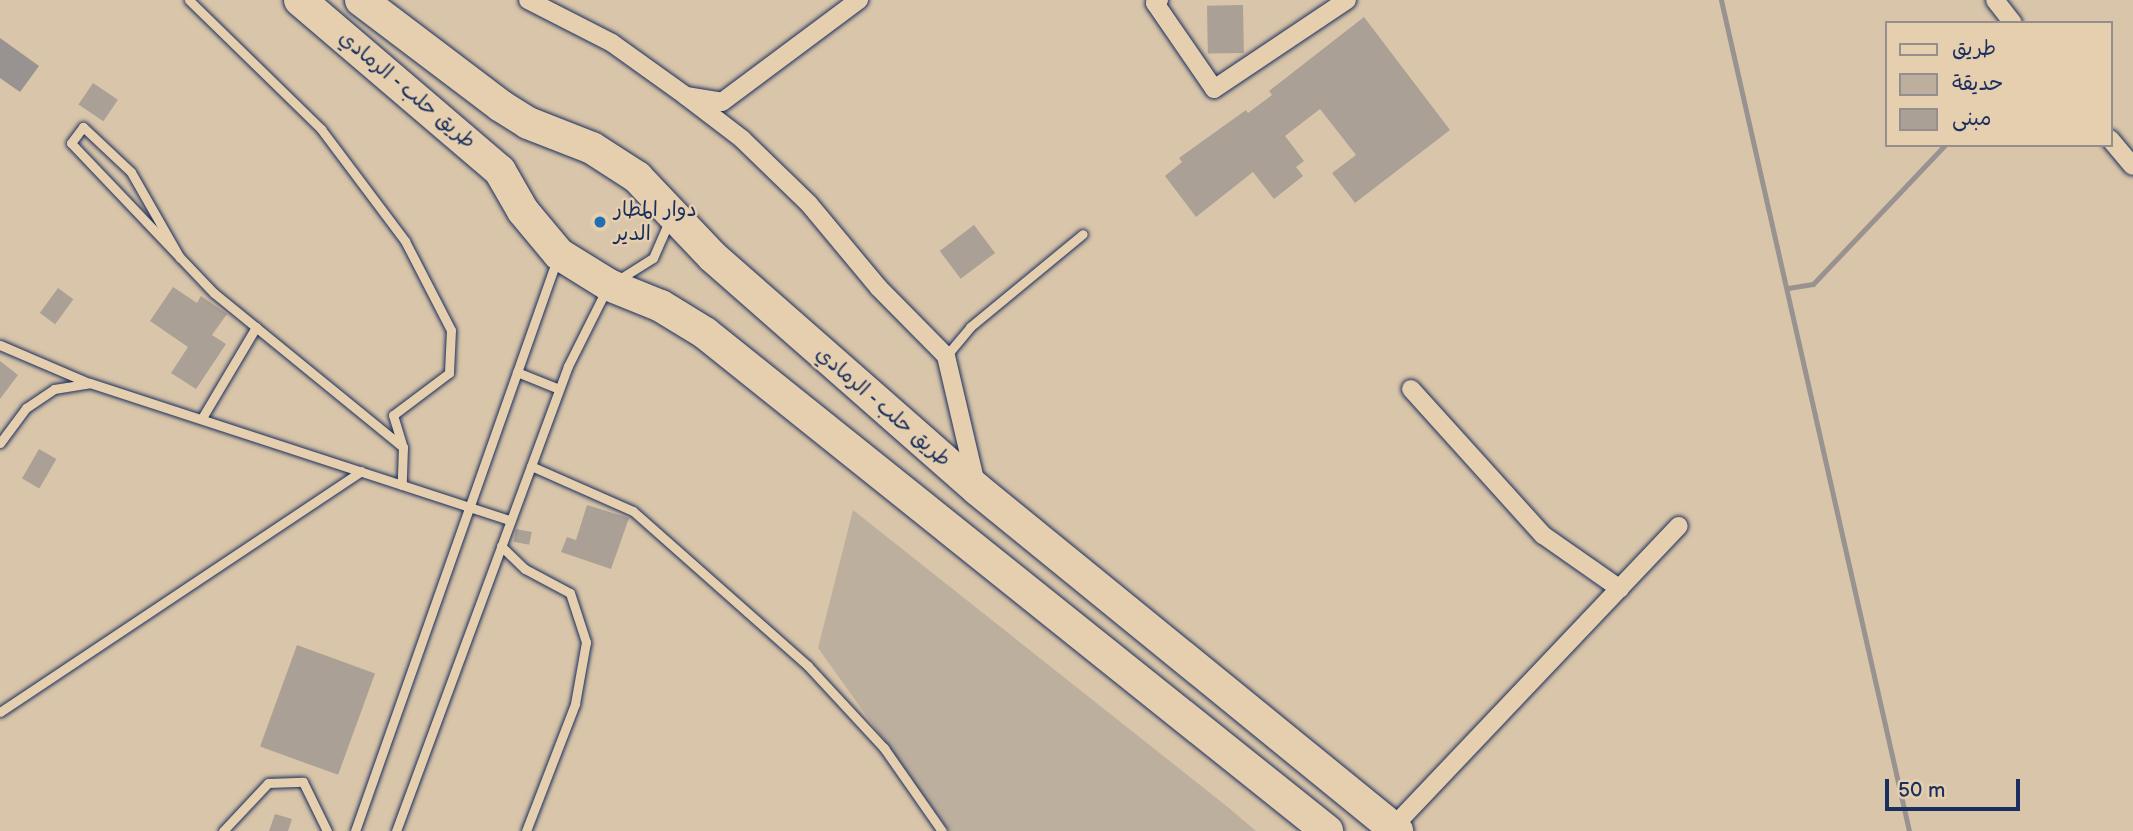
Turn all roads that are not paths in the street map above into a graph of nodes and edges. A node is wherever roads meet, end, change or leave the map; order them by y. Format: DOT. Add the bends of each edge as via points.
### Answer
graph roads {
  1 [pos="189,0"];
  2 [pos="300,0"];
  3 [pos="361,0"];
  4 [pos="528,0"];
  5 [pos="859,0"];
  6 [pos="1159,0"];
  7 [pos="1347,0"];
  8 [pos="1995,0"];
  9 [pos="2011,21"];
  10 [pos="686,96"];
  11 [pos="2112,141"];
  12 [pos="2133,166"];
  13 [pos="672,213"];
  14 [pos="1083,234"];
  15 [pos="559,254"];
  16 [pos="180,258"];
  17 [pos="609,285"];
  18 [pos="256,327"];
  19 [pos="0,345"];
  20 [pos="946,356"];
  21 [pos="517,372"];
  22 [pos="90,383"];
  23 [pos="1411,388"];
  24 [pos="559,389"];
  25 [pos="202,418"];
  26 [pos="0,443"];
  27 [pos="402,447"];
  28 [pos="531,466"];
  29 [pos="361,471"];
  30 [pos="402,485"];
  31 [pos="977,489"];
  32 [pos="470,507"];
  33 [pos="510,520"];
  34 [pos="1679,526"];
  35 [pos="501,546"];
  36 [pos="1620,589"];
  37 [pos="0,712"];
  38 [pos="1395,829"];
  39 [pos="223,831"];
  40 [pos="327,831"];
  41 [pos="355,831"];
  42 [pos="396,831"];
  43 [pos="526,831"];
  44 [pos="942,831"];
  45 [pos="1327,831"];
  1 -- 27 [label="lane" via="321,129 405,241 451,330 449,373 394,415"];
  2 -- 15 [label="highway, طريق حلب - الرمادي" via="500,171 523,211"];
  3 -- 13 [label="highway, طريق حلب - الرمادي" via="501,107 615,161"];
  4 -- 10 [label="street" via="612,43"];
  5 -- 10 [label="street" via="722,102"];
  6 -- 7 [label="street" via="1154,3 1214,89"];
  8 -- 9 [label="street"];
  10 -- 20 [label="street" via="742,139 809,204 879,288"];
  11 -- 12 [label="street"];
  13 -- 17 [label="lane" via="653,258"];
  13 -- 31 [label="highway, طريق حلب - الرمادي" via="731,273"];
  14 -- 20 [label="lane" via="970,327"];
  15 -- 17 [label="highway, طريق حلب - الرمادي"];
  15 -- 21 [label="lane"];
  16 -- 16 [label="lane" via="71,143 83,127 131,172"];
  16 -- 18 [label="lane"];
  17 -- 24 [label="lane"];
  17 -- 45 [label="highway, طريق حلب - الرمادي" via="661,306 705,333"];
  18 -- 25 [label="lane"];
  18 -- 27 [label="lane"];
  19 -- 22 [label="lane"];
  20 -- 31 [label="street"];
  21 -- 24 [label="lane"];
  21 -- 32 [label="lane"];
  22 -- 25 [label="lane"];
  22 -- 26 [label="lane" via="54,388 26,408"];
  23 -- 36 [label="street" via="1543,535"];
  24 -- 28 [label="lane"];
  25 -- 29 [label="lane"];
  27 -- 30 [label="lane"];
  28 -- 33 [label="lane"];
  28 -- 44 [label="lane" via="633,511 808,666 884,748"];
  29 -- 30 [label="lane"];
  29 -- 37 [label="lane"];
  30 -- 32 [label="lane"];
  31 -- 38 [label="highway, طريق حلب - الرمادي"];
  32 -- 33 [label="lane"];
  32 -- 41 [label="lane"];
  33 -- 35 [label="lane"];
  34 -- 36 [label="street"];
  35 -- 42 [label="lane"];
  35 -- 43 [label="lane" via="525,569 570,593 586,642 575,704"];
  36 -- 38 [label="street"];
  39 -- 40 [label="lane" via="268,783 303,782"];
}
